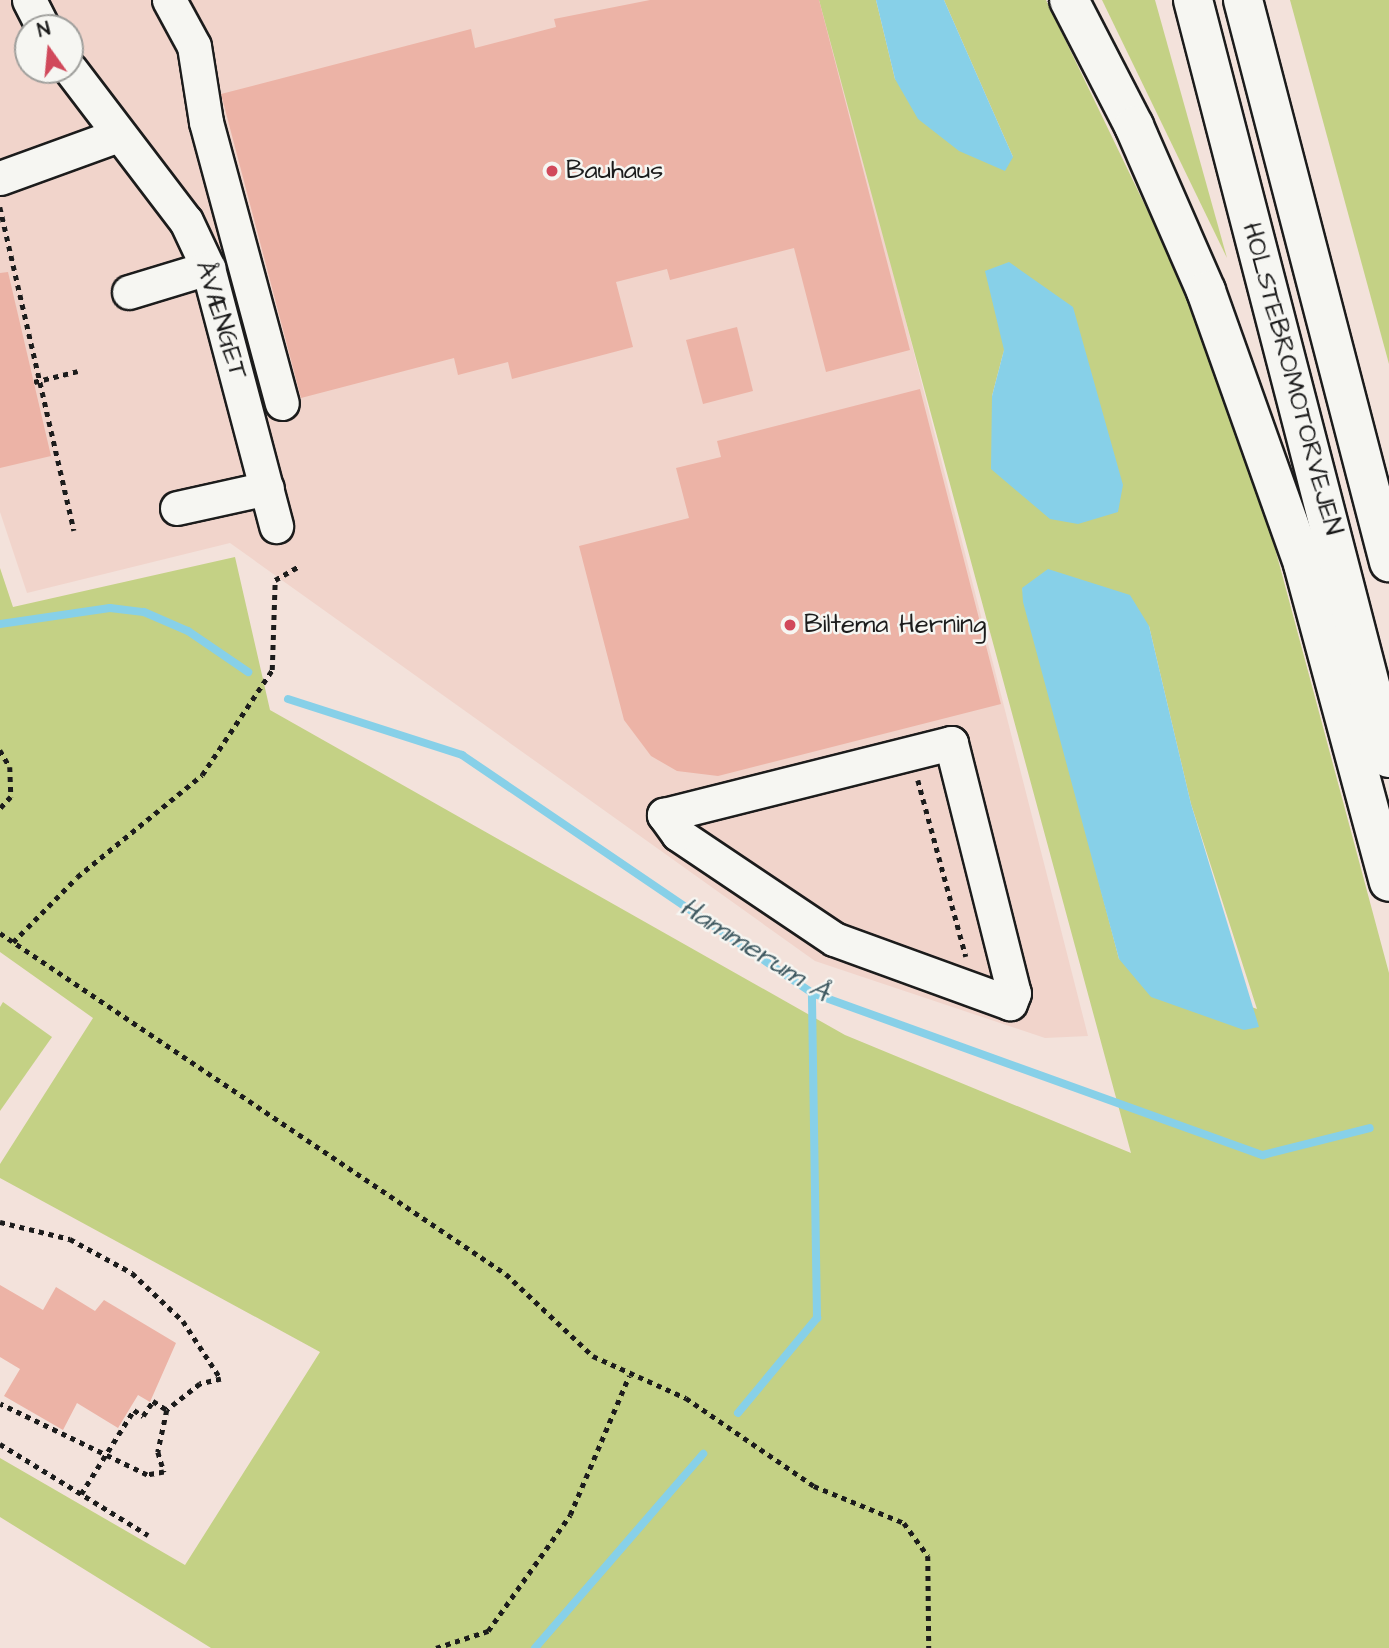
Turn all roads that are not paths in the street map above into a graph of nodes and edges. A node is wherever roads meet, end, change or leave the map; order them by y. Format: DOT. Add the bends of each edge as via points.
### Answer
graph roads {
  1 [pos="169,0"];
  2 [pos="1069,0"];
  3 [pos="1193,0"];
  4 [pos="1243,0"];
  5 [pos="81,84"];
  6 [pos="118,135"];
  7 [pos="0,178"];
  8 [pos="208,268"];
  9 [pos="129,292"];
  10 [pos="282,403"];
  11 [pos="1355,429"];
  12 [pos="267,488"];
  13 [pos="177,508"];
  14 [pos="1389,512"];
  15 [pos="276,526"];
  16 [pos="1389,562"];
  17 [pos="911,752"];
  18 [pos="1389,758"];
  19 [pos="1389,882"];
  1 -- 10 [label="street" via="194,46 206,122"];
  2 -- 19 [label="highway" via="1134,126 1206,291 1303,564"];
  3 -- 18 [label="highway, HOLSTEBROMOTORVEJEN"];
  4 -- 11 [label="highway, HOLSTEBROMOTORVEJEN"];
  5 -- 6 [label="street, ÅVÆNGET"];
  6 -- 7 [label="street"];
  6 -- 8 [label="street, ÅVÆNGET" via="186,221"];
  8 -- 9 [label="street"];
  8 -- 12 [label="street, ÅVÆNGET"];
  11 -- 14 [label="highway"];
  11 -- 16 [label="highway, HOLSTEBROMOTORVEJEN"];
  12 -- 13 [label="street"];
  12 -- 15 [label="street, ÅVÆNGET"];
  17 -- 17 [label="street" via="664,815 678,834 834,939 1010,1003 1014,993 951,743"];
}
